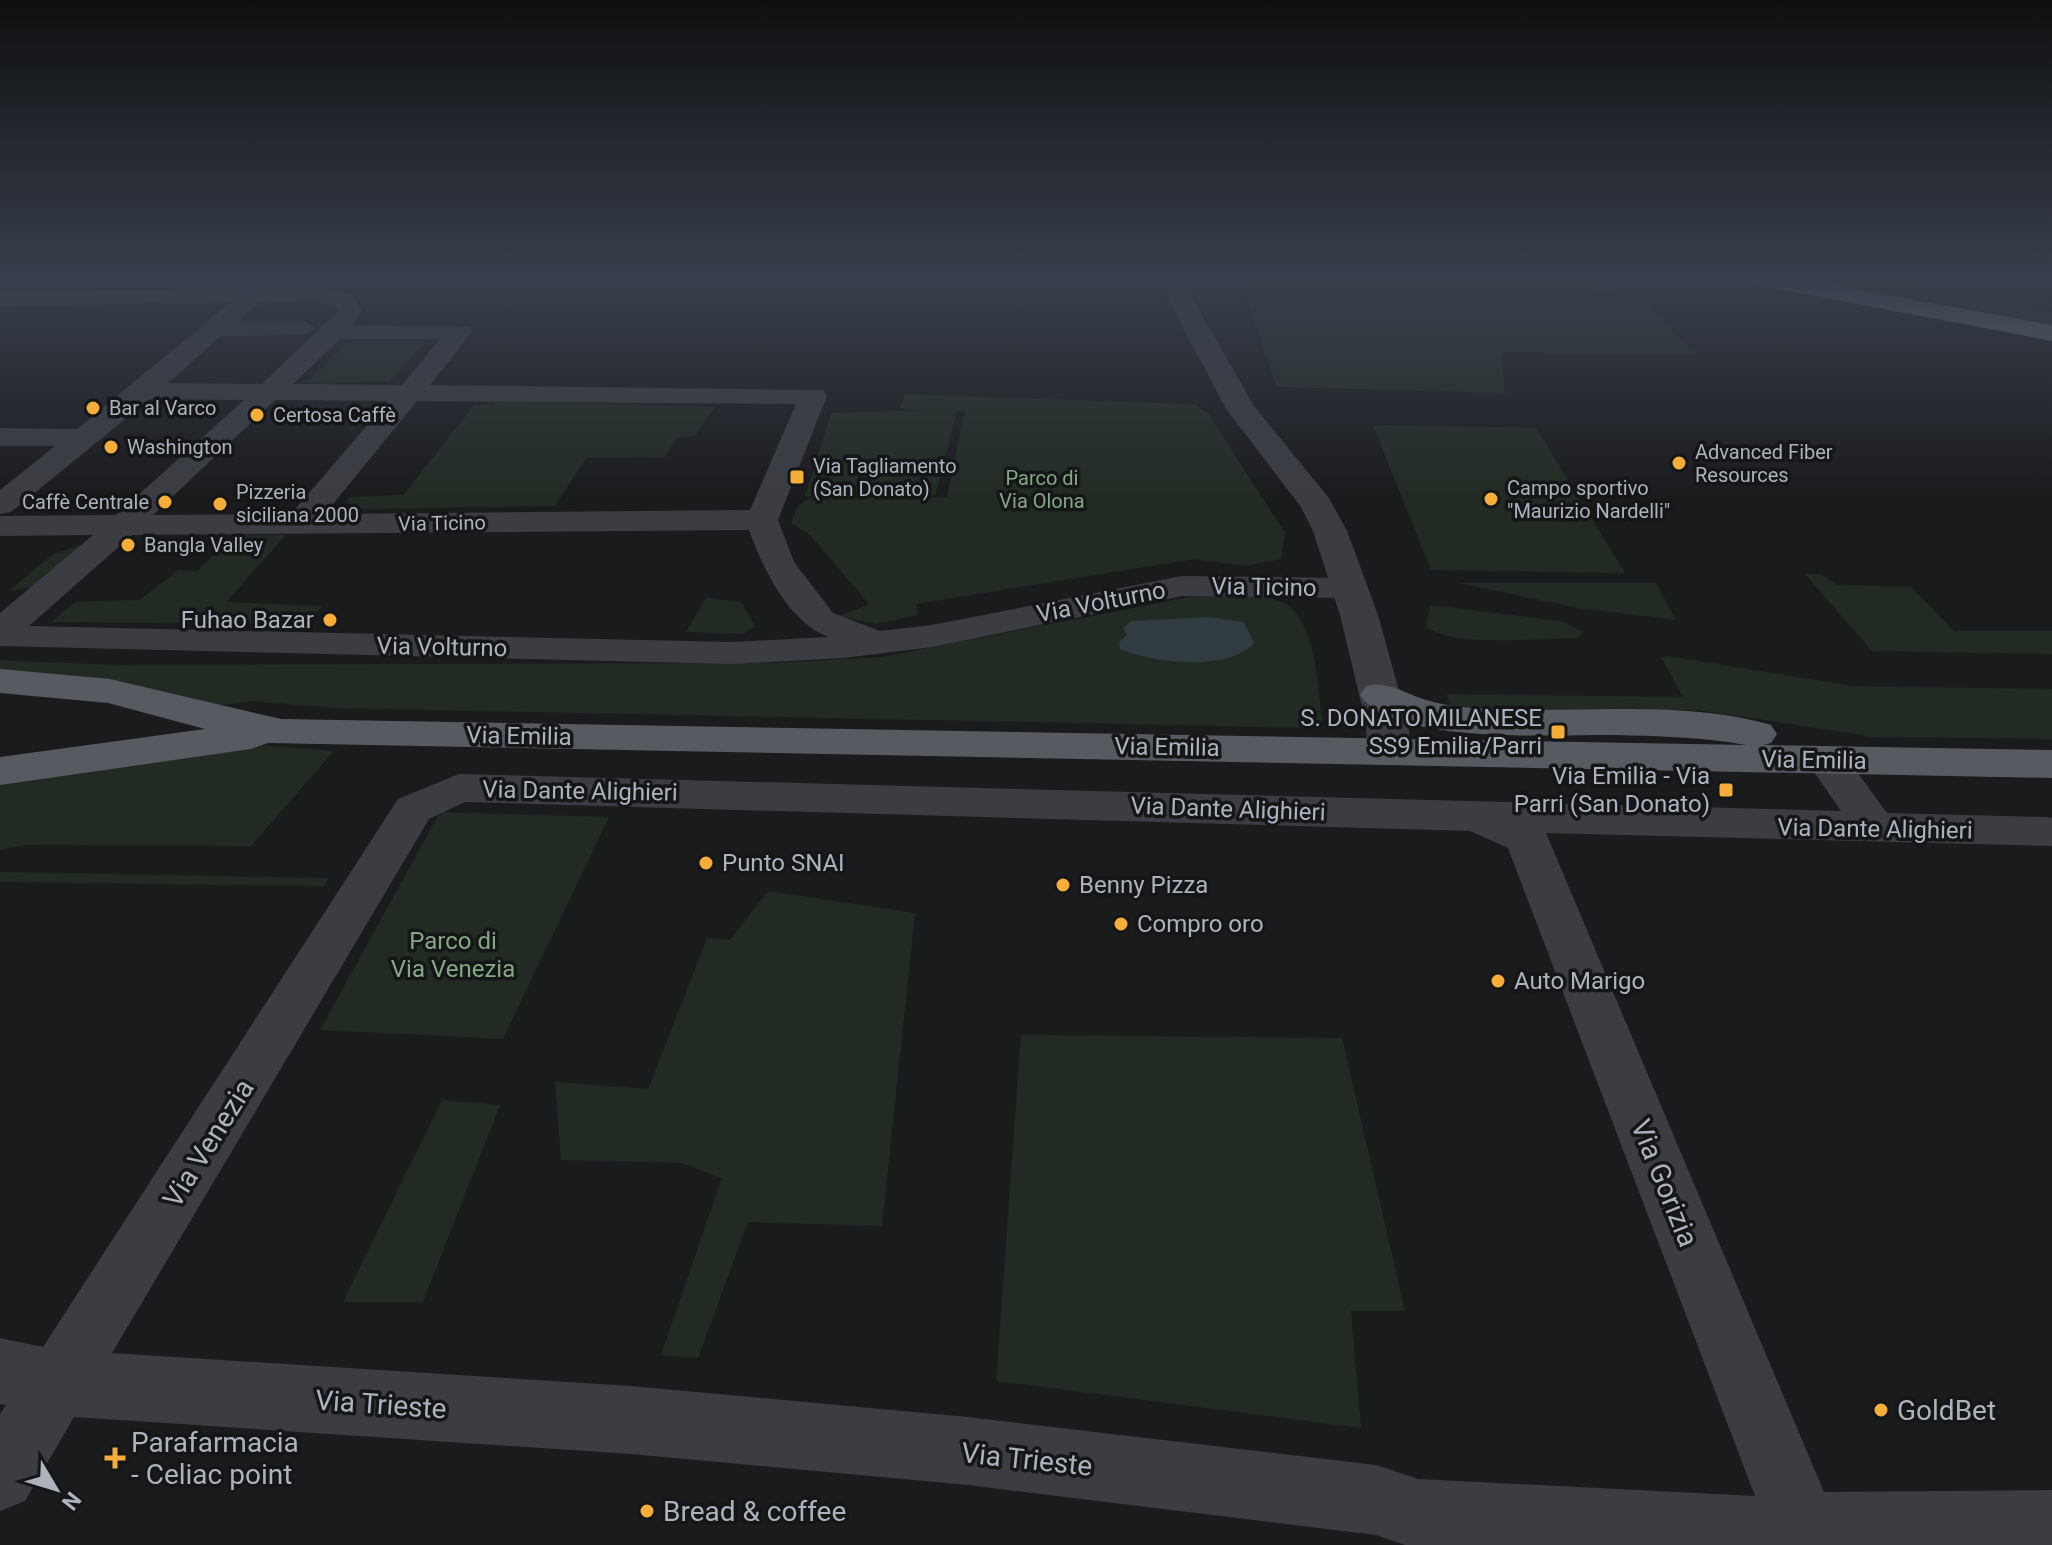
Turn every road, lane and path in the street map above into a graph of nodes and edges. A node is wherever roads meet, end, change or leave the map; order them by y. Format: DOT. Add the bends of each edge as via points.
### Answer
graph roads {
  1 [pos="188,352"];
  2 [pos="312,352"];
  3 [pos="444,352"];
  4 [pos="1210,352"];
  5 [pos="143,391"];
  6 [pos="270,391"];
  7 [pos="410,393"];
  8 [pos="0,437"];
  9 [pos="82,438"];
  10 [pos="0,505"];
  11 [pos="762,520"];
  12 [pos="300,524"];
  13 [pos="0,526"];
  14 [pos="123,526"];
  15 [pos="1182,586"];
  16 [pos="1347,588"];
  17 [pos="879,643"];
  18 [pos="0,681"];
  19 [pos="1380,695"];
  20 [pos="281,732"];
  21 [pos="1389,751"];
  22 [pos="1826,759"];
  23 [pos="2052,764"];
  24 [pos="0,771"];
  25 [pos="413,809"];
  26 [pos="1526,825"];
  27 [pos="1876,829"];
  28 [pos="2047,832"];
  29 [pos="30,1377"];
  30 [pos="0,1476"];
  31 [pos="2052,1526"];
  32 [pos="1803,1528"];
  1 -- 5 [label="street"];
  2 -- 6 [label="street"];
  3 -- 7 [label="street"];
  4 -- 16 [label="street" via="1241,409 1317,505"];
  5 -- 6 [label="street"];
  5 -- 9 [label="street"];
  6 -- 7 [label="street"];
  6 -- 14 [label="street"];
  7 -- 11 [label="street" via="813,396"];
  7 -- 12 [label="street"];
  8 -- 9 [label="street"];
  9 -- 10 [label="street"];
  11 -- 12 [label="street, Via Ticino"];
  11 -- 17 [label="street, Via Volturno" via="778,563 820,621"];
  12 -- 14 [label="street, Via Ticino"];
  13 -- 14 [label="street, Via Ticino"];
  14 -- 17 [label="street, Via Volturno" via="9,624 5,636 733,653"];
  15 -- 16 [label="street, Via Ticino"];
  15 -- 17 [label="street, Via Volturno"];
  16 -- 19 [label="street"];
  16 -- 21 [label="street" via="1338,614 1359,703"];
  18 -- 20 [label="main road, Via Emilia" via="110,691"];
  19 -- 21 [label="street"];
  19 -- 22 [label="main road" via="1421,713 1459,720 1746,731"];
  20 -- 21 [label="main road, Via Emilia"];
  20 -- 24 [label="main road, Via Emilia"];
  21 -- 22 [label="main road, Via Emilia"];
  22 -- 23 [label="main road, Via Emilia"];
  22 -- 27 [label="street"];
  25 -- 26 [label="street, Via Dante Alighieri" via="459,788"];
  25 -- 29 [label="street, Via Venezia"];
  26 -- 27 [label="street, Via Dante Alighieri"];
  26 -- 32 [label="street, Via Gorizia"];
  27 -- 28 [label="street, Via Dante Alighieri"];
  29 -- 30 [label="street, Via Venezia"];
  29 -- 32 [label="street, Via Trieste" via="631,1420 968,1451 1376,1500 1418,1514 1747,1532"];
  31 -- 32 [label="street, Via Trieste"];
}
